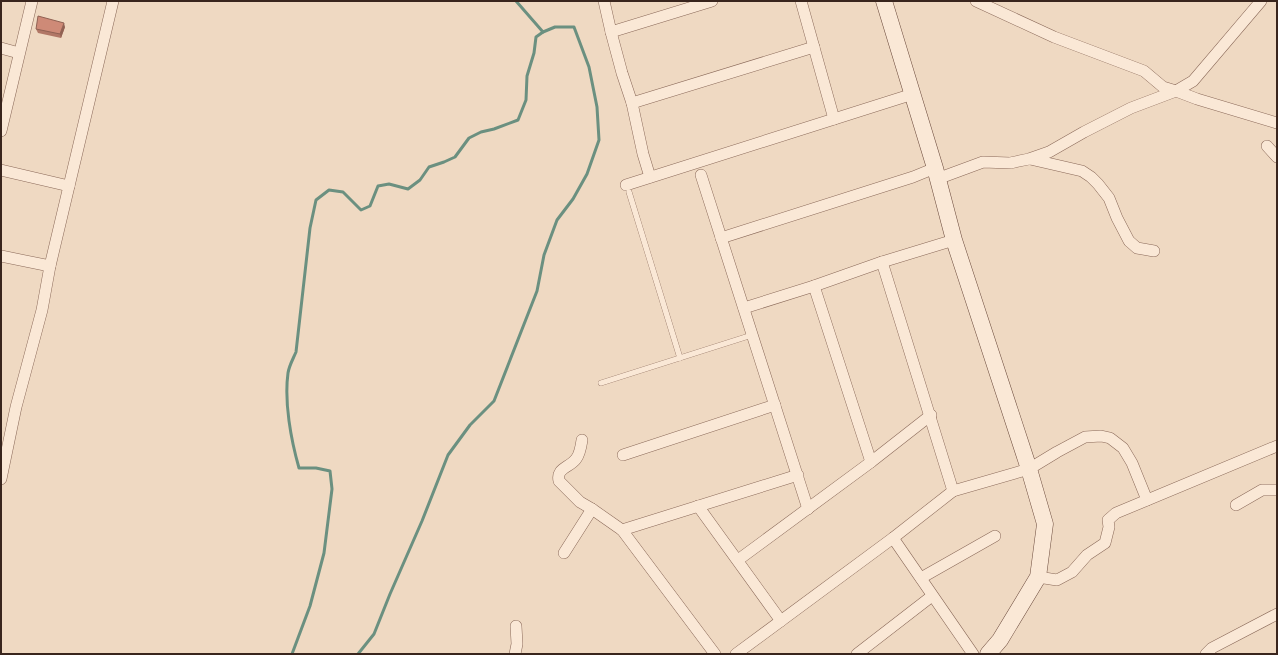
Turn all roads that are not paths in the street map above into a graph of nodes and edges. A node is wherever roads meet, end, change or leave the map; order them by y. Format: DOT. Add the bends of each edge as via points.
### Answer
graph roads {
  1 [pos="32,1"];
  2 [pos="113,1"];
  3 [pos="604,1"];
  4 [pos="712,1"];
  5 [pos="801,1"];
  6 [pos="884,1"];
  7 [pos="976,1"];
  8 [pos="1261,1"];
  9 [pos="611,32"];
  10 [pos="814,47"];
  11 [pos="1,48"];
  12 [pos="19,53"];
  13 [pos="1176,91"];
  14 [pos="913,94"];
  15 [pos="632,103"];
  16 [pos="834,119"];
  17 [pos="1277,123"];
  18 [pos="1,131"];
  19 [pos="1267,146"];
  20 [pos="1277,157"];
  21 [pos="1029,159"];
  22 [pos="1,170"];
  23 [pos="936,174"];
  24 [pos="701,175"];
  25 [pos="650,177"];
  26 [pos="69,186"];
  27 [pos="628,188"];
  28 [pos="721,238"];
  29 [pos="954,240"];
  30 [pos="1154,251"];
  31 [pos="1,256"];
  32 [pos="882,262"];
  33 [pos="50,266"];
  34 [pos="814,286"];
  35 [pos="744,308"];
  36 [pos="753,335"];
  37 [pos="680,358"];
  38 [pos="601,383"];
  39 [pos="775,405"];
  40 [pos="931,416"];
  41 [pos="582,440"];
  42 [pos="1277,446"];
  43 [pos="623,455"];
  44 [pos="871,462"];
  45 [pos="1029,469"];
  46 [pos="1,475"];
  47 [pos="798,475"];
  48 [pos="1277,490"];
  49 [pos="953,491"];
  50 [pos="1147,500"];
  51 [pos="1236,505"];
  52 [pos="698,506"];
  53 [pos="592,509"];
  54 [pos="808,509"];
  55 [pos="622,530"];
  56 [pos="996,536"];
  57 [pos="893,538"];
  58 [pos="564,553"];
  59 [pos="738,560"];
  60 [pos="1038,577"];
  61 [pos="921,578"];
  62 [pos="932,596"];
  63 [pos="1277,614"];
  64 [pos="781,621"];
  65 [pos="516,626"];
  66 [pos="515,654"];
  67 [pos="715,654"];
  68 [pos="736,654"];
  69 [pos="857,654"];
  70 [pos="973,654"];
  71 [pos="988,654"];
  72 [pos="1206,654"];
  1 -- 12 [label="street"];
  2 -- 26 [label="street"];
  3 -- 9 [label="street"];
  4 -- 9 [label="street"];
  5 -- 10 [label="street"];
  6 -- 14 [label="street"];
  7 -- 13 [label="street" via="1054,37 1144,70 1163,87"];
  8 -- 13 [label="street" via="1193,81"];
  9 -- 15 [label="street"];
  10 -- 15 [label="street"];
  10 -- 16 [label="street"];
  11 -- 12 [label="street"];
  12 -- 18 [label="street"];
  13 -- 17 [label="street"];
  13 -- 21 [label="street" via="1131,108 1049,152"];
  14 -- 16 [label="street"];
  14 -- 23 [label="street"];
  15 -- 25 [label="street"];
  16 -- 25 [label="street"];
  19 -- 20 [label="street"];
  21 -- 23 [label="street" via="1010,163 983,162"];
  21 -- 30 [label="street" via="1082,171 1091,177 1109,198 1129,241 1138,248"];
  22 -- 26 [label="street"];
  23 -- 28 [label="street" via="913,177"];
  23 -- 29 [label="street"];
  24 -- 28 [label="street"];
  25 -- 27 [label="street"];
  26 -- 33 [label="street"];
  27 -- 37 [label="lane"];
  28 -- 35 [label="street"];
  29 -- 32 [label="street"];
  29 -- 45 [label="street"];
  31 -- 33 [label="street"];
  32 -- 34 [label="street"];
  32 -- 40 [label="street"];
  33 -- 46 [label="street" via="42,310"];
  34 -- 35 [label="street"];
  34 -- 44 [label="street"];
  35 -- 36 [label="street"];
  36 -- 37 [label="lane"];
  36 -- 39 [label="street"];
  37 -- 38 [label="lane"];
  39 -- 43 [label="street"];
  39 -- 47 [label="street"];
  40 -- 44 [label="street"];
  40 -- 49 [label="street"];
  41 -- 53 [label="street" via="576,459 560,470 558,476 559,481 580,502"];
  42 -- 50 [label="street"];
  44 -- 54 [label="street"];
  45 -- 49 [label="street"];
  45 -- 50 [label="street" via="1085,437 1110,438 1128,454"];
  45 -- 60 [label="street" via="1045,524"];
  47 -- 52 [label="street"];
  47 -- 54 [label="street"];
  48 -- 51 [label="street" via="1262,490"];
  49 -- 57 [label="street"];
  50 -- 60 [label="street" via="1112,516 1108,520 1105,543 1087,555 1072,572 1057,580"];
  52 -- 55 [label="street"];
  52 -- 59 [label="street"];
  53 -- 55 [label="street"];
  53 -- 58 [label="street"];
  54 -- 59 [label="street"];
  55 -- 67 [label="street"];
  56 -- 61 [label="street"];
  57 -- 61 [label="street"];
  57 -- 64 [label="street"];
  59 -- 64 [label="street"];
  60 -- 71 [label="street" via="1000,640"];
  61 -- 62 [label="street"];
  62 -- 69 [label="street"];
  62 -- 70 [label="street"];
  63 -- 72 [label="street" via="1212,648"];
  64 -- 68 [label="street"];
  65 -- 66 [label="street"];
}
